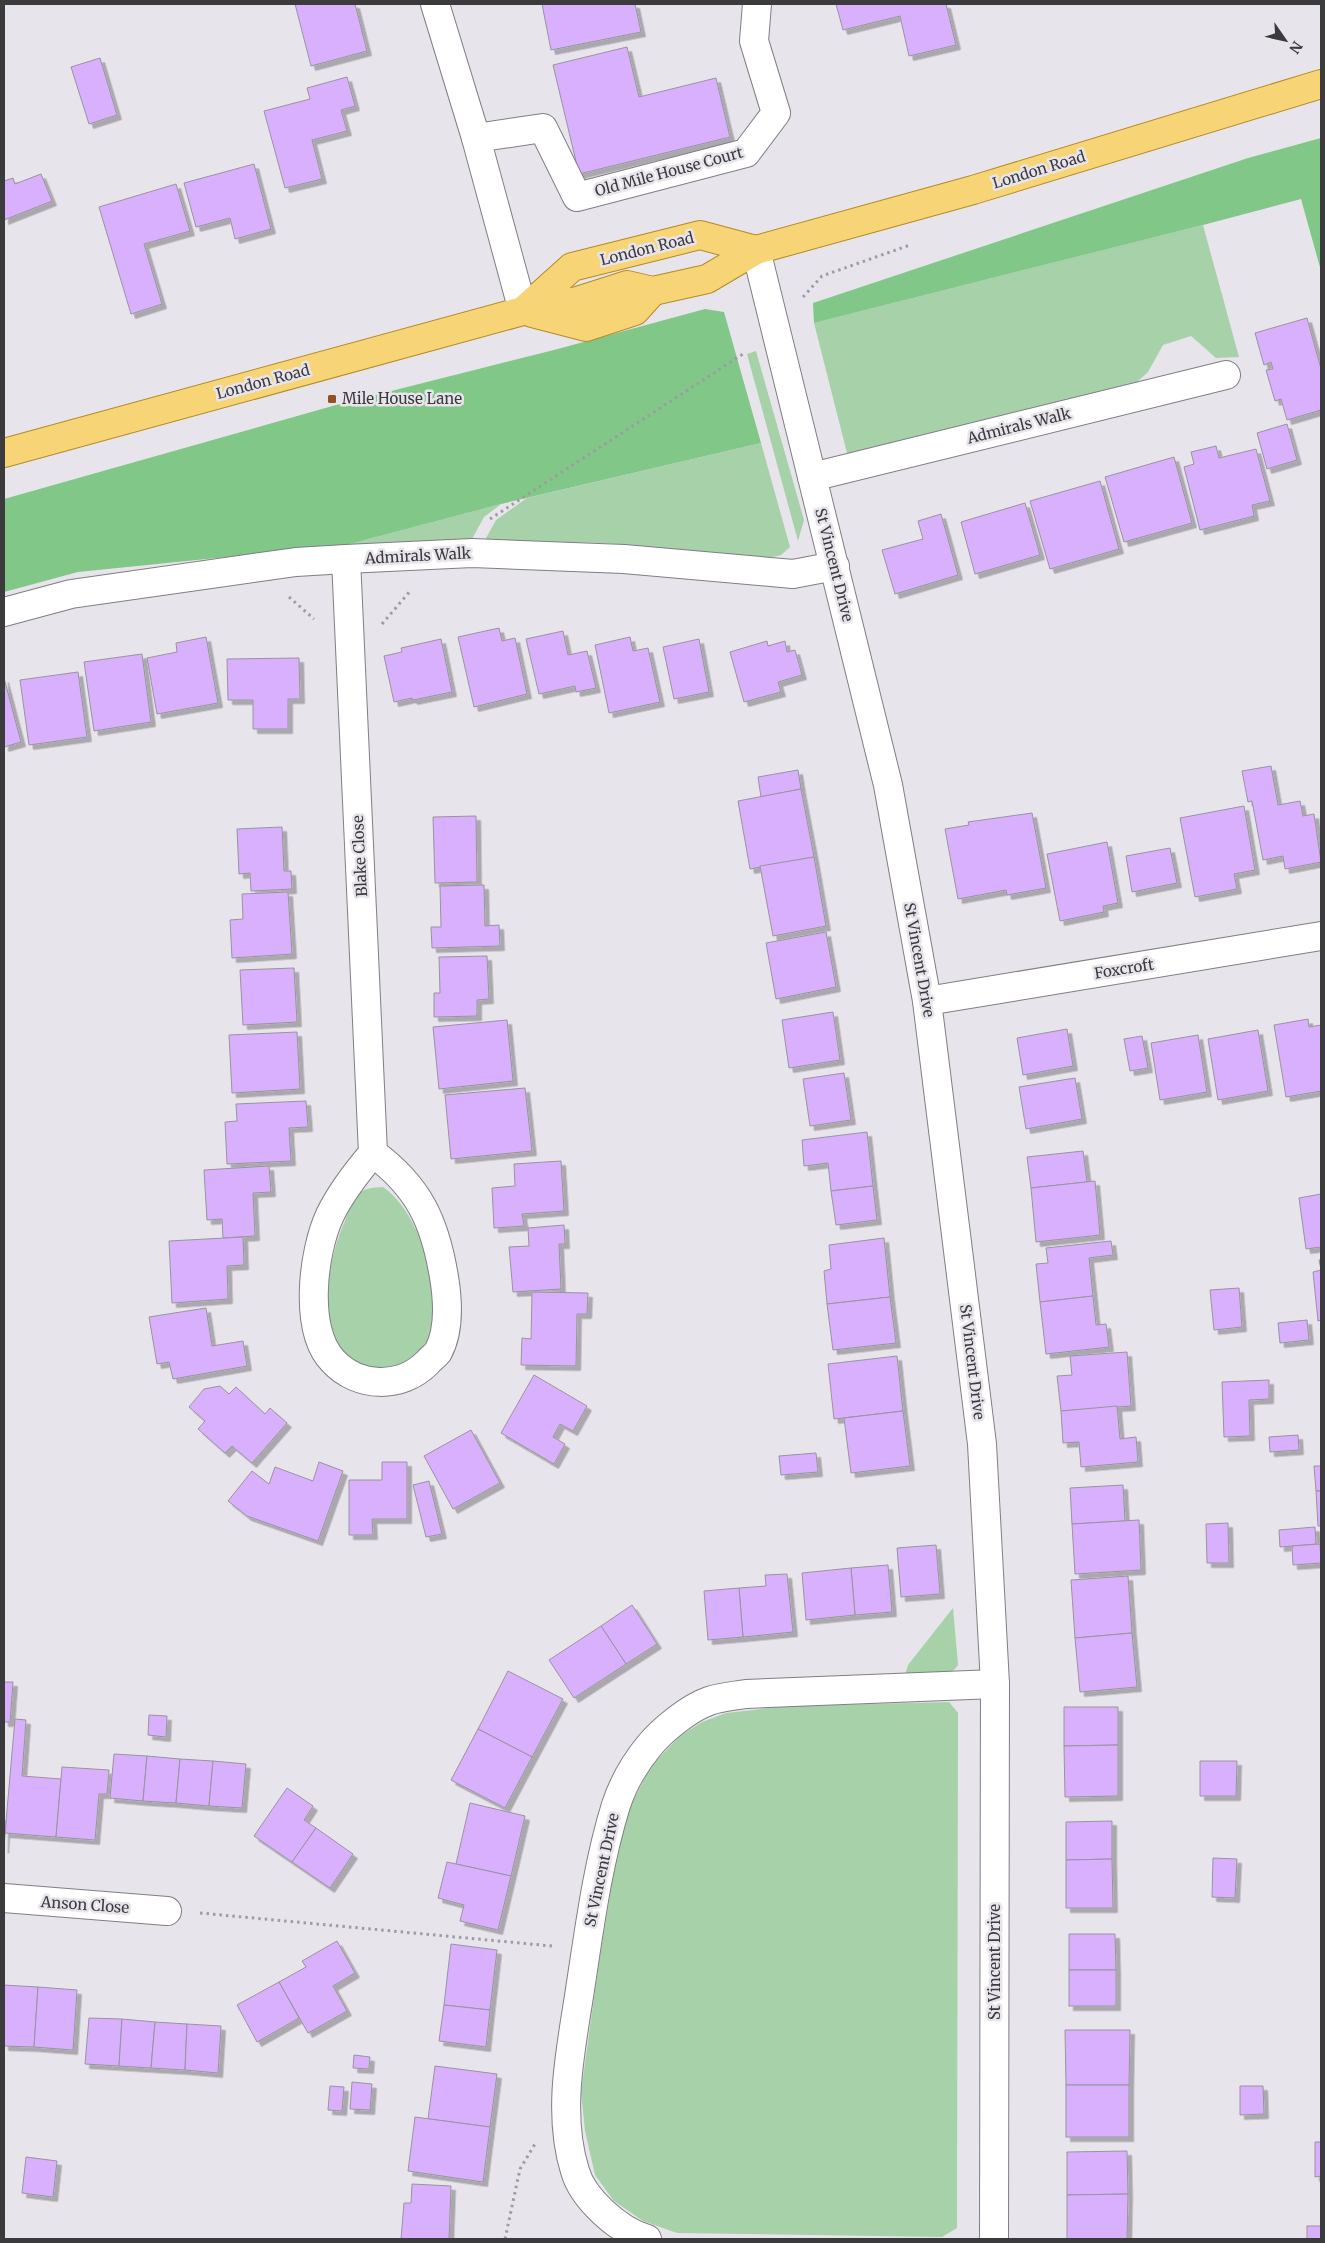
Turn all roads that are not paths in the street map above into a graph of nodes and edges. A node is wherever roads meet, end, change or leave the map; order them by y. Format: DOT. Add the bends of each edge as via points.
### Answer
graph roads {
  1 [pos="435,4"];
  2 [pos="758,4"];
  3 [pos="1321,84"];
  4 [pos="476,138"];
  5 [pos="756,250"];
  6 [pos="523,311"];
  7 [pos="1226,375"];
  8 [pos="4,453"];
  9 [pos="812,477"];
  10 [pos="346,559"];
  11 [pos="834,566"];
  12 [pos="4,612"];
  13 [pos="1321,936"];
  14 [pos="927,1001"];
  15 [pos="373,1153"];
  16 [pos="995,1684"];
  17 [pos="4,1898"];
  18 [pos="167,1911"];
  19 [pos="646,2239"];
  20 [pos="994,2239"];
  1 -- 4 [label="street"];
  2 -- 4 [label="street, Old Mile House Court" via="754,41 776,113 746,153 577,197 543,128"];
  3 -- 5 [label="main road, London Road" via="973,190"];
  4 -- 6 [label="street"];
  5 -- 6 [label="main road, London Road" via="707,279 653,292 635,311 586,327"];
  5 -- 6 [label="main road, London Road" via="700,235 572,267"];
  5 -- 9 [label="street, St Vincent Drive"];
  6 -- 8 [label="main road, London Road"];
  7 -- 9 [label="street, Admirals Walk"];
  9 -- 11 [label="street, St Vincent Drive"];
  10 -- 11 [label="street, Admirals Walk" via="472,553 624,559 793,574"];
  10 -- 12 [label="street, Admirals Walk" via="296,562 71,594"];
  10 -- 15 [label="street, Blake Close"];
  11 -- 14 [label="street, St Vincent Drive" via="888,785"];
  13 -- 14 [label="street, Foxcroft"];
  14 -- 16 [label="street, St Vincent Drive" via="982,1444"];
  15 -- 15 [label="street" via="396,1170 430,1219 448,1302 446,1328 438,1352 420,1370 400,1380 375,1383 358,1379 332,1360 322,1345 314,1316 319,1248 329,1216 349,1181"];
  16 -- 19 [label="street, St Vincent Drive" via="746,1694 708,1701 674,1721 649,1745 635,1765 616,1804 604,1854 566,2085 567,2128 575,2173 591,2199 614,2222"];
  16 -- 20 [label="street, St Vincent Drive"];
  17 -- 18 [label="street, Anson Close"];
}
